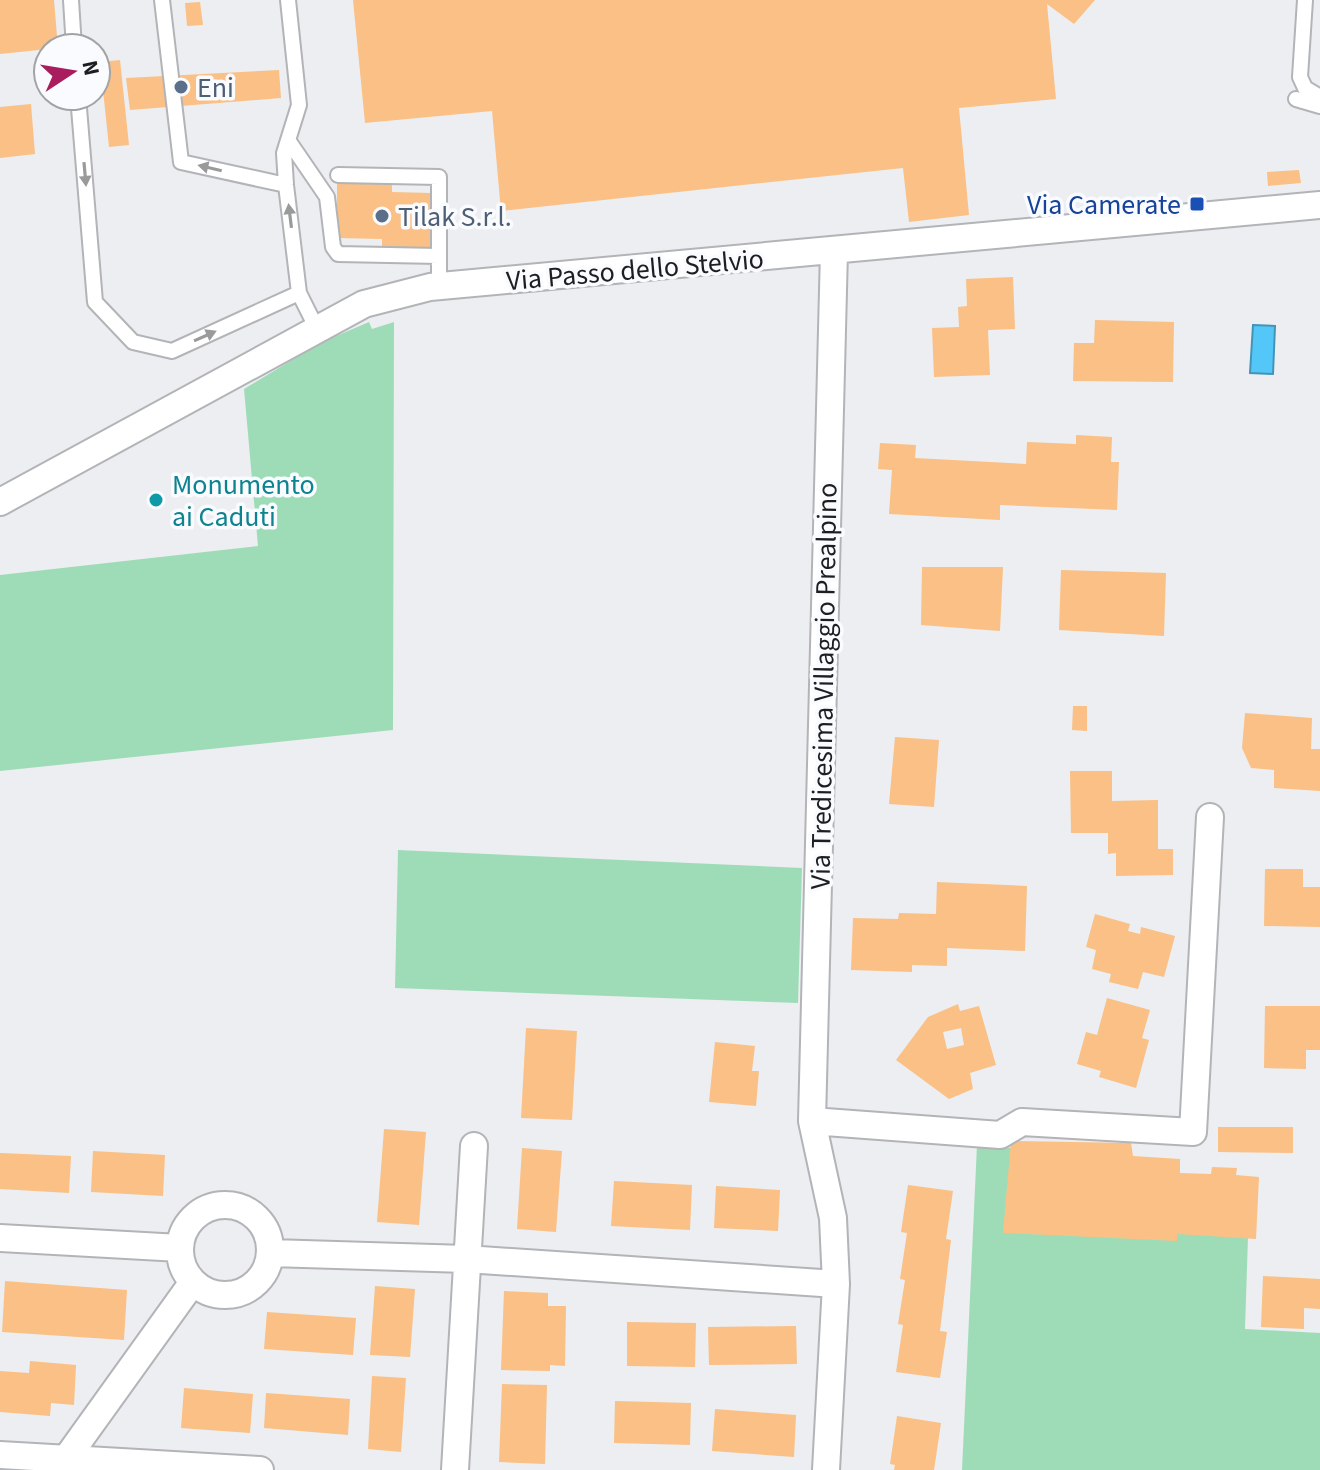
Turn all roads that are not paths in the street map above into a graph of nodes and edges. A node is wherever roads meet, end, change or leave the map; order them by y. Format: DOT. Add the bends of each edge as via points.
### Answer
graph roads {
  1 [pos="71,0"];
  2 [pos="162,0"];
  3 [pos="288,0"];
  4 [pos="1305,0"];
  5 [pos="73,32"];
  6 [pos="1320,97"];
  7 [pos="1296,99"];
  8 [pos="1320,106"];
  9 [pos="79,112"];
  10 [pos="288,140"];
  11 [pos="338,175"];
  12 [pos="286,185"];
  13 [pos="1320,205"];
  14 [pos="834,251"];
  15 [pos="439,256"];
  16 [pos="439,286"];
  17 [pos="299,293"];
  18 [pos="318,331"];
  19 [pos="0,502"];
  20 [pos="1210,817"];
  21 [pos="812,1121"];
  22 [pos="474,1146"];
  23 [pos="0,1238"];
  24 [pos="180,1248"];
  25 [pos="271,1253"];
  26 [pos="466,1259"];
  27 [pos="193,1282"];
  28 [pos="836,1284"];
  29 [pos="0,1455"];
  30 [pos="62,1465"];
  31 [pos="260,1470"];
  32 [pos="455,1470"];
  33 [pos="826,1470"];
  1 -- 5 [label="lane"];
  12 -- 2 [label="lane, one-way" via="181,162"];
  3 -- 10 [label="lane" via="299,105"];
  4 -- 6 [label="lane" via="1298,30 1300,77 1305,88"];
  7 -- 8 [label="lane"];
  9 -- 17 [label="lane, one-way" via="95,302 133,342 172,351"];
  10 -- 12 [label="lane"];
  10 -- 15 [label="lane" via="327,197 338,254"];
  11 -- 15 [label="lane" via="439,177"];
  17 -- 12 [label="lane, one-way"];
  13 -- 14 [label="street, Via Passo dello Stelvio"];
  14 -- 16 [label="street, Via Passo dello Stelvio"];
  14 -- 21 [label="street, Via Tredicesima Villaggio Prealpino"];
  15 -- 16 [label="lane"];
  16 -- 18 [label="street, Via Passo dello Stelvio" via="364,304"];
  17 -- 18 [label="lane"];
  18 -- 19 [label="street, Via Passo dello Stelvio"];
  20 -- 21 [label="street" via="1193,1132 1022,1122 1000,1135"];
  21 -- 28 [label="street, Via Tredicesima Villaggio Prealpino" via="833,1218"];
  22 -- 26 [label="street"];
  23 -- 24 [label="street"];
  24 -- 25 [label="street" via="183,1234 200,1212 227,1205 242,1207 263,1225"];
  24 -- 27 [label="street"];
  25 -- 26 [label="street"];
  25 -- 27 [label="street" via="259,1280 234,1294 220,1295"];
  26 -- 28 [label="street"];
  26 -- 32 [label="street"];
  27 -- 30 [label="street"];
  28 -- 33 [label="street, Via Tredicesima Villaggio Prealpino"];
  29 -- 30 [label="street"];
  30 -- 31 [label="street"];
}
